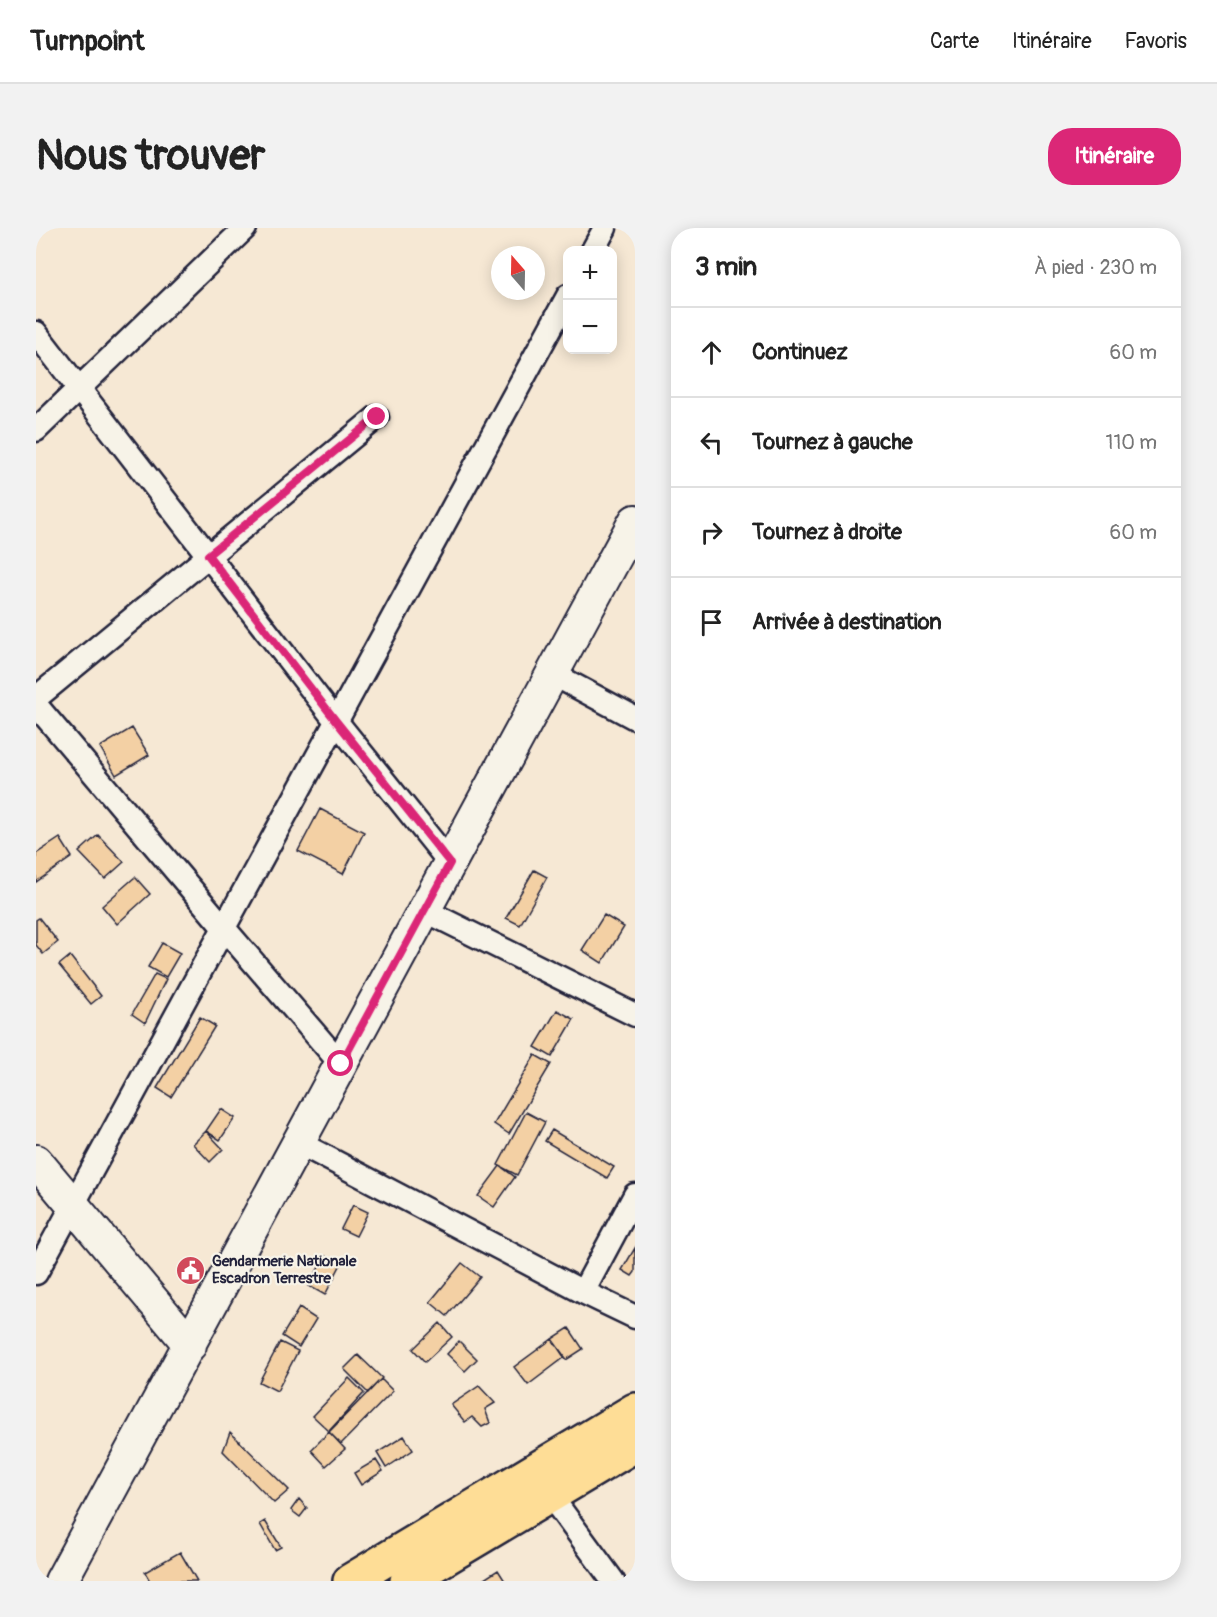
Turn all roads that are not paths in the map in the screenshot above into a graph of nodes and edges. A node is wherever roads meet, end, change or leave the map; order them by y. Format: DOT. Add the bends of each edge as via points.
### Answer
graph roads {
  1 [pos="245,228"];
  2 [pos="605,228"];
  3 [pos="595,246"];
  4 [pos="565,300"];
  5 [pos="36,333"];
  6 [pos="79,388"];
  7 [pos="377,417"];
  8 [pos="36,430"];
  9 [pos="635,521"];
  10 [pos="208,555"];
  11 [pos="553,674"];
  12 [pos="36,698"];
  13 [pos="36,705"];
  14 [pos="635,718"];
  15 [pos="336,721"];
  16 [pos="450,863"];
  17 [pos="424,910"];
  18 [pos="224,928"];
  19 [pos="635,1015"];
  20 [pos="341,1064"];
  21 [pos="299,1143"];
  22 [pos="36,1161"];
  23 [pos="635,1195"];
  24 [pos="73,1205"];
  25 [pos="36,1273"];
  26 [pos="584,1292"];
  27 [pos="635,1317"];
  28 [pos="190,1345"];
  29 [pos="635,1410"];
  30 [pos="635,1445"];
  31 [pos="549,1495"];
  32 [pos="75,1573"];
  33 [pos="350,1581"];
  34 [pos="407,1581"];
  35 [pos="613,1581"];
  1 -- 6 [label="street"];
  2 -- 3 [label="street"];
  4 -- 15 [label="street"];
  5 -- 6 [label="street"];
  6 -- 8 [label="street"];
  6 -- 10 [label="street"];
  7 -- 10 [label="street"];
  9 -- 11 [label="main road"];
  10 -- 12 [label="street"];
  10 -- 15 [label="street"];
  11 -- 14 [label="street"];
  11 -- 16 [label="main road"];
  13 -- 18 [label="street"];
  15 -- 16 [label="street"];
  15 -- 18 [label="street"];
  16 -- 17 [label="main road"];
  17 -- 19 [label="street"];
  17 -- 20 [label="main road"];
  18 -- 20 [label="street"];
  18 -- 24 [label="street"];
  20 -- 21 [label="main road"];
  21 -- 26 [label="street"];
  21 -- 28 [label="main road"];
  22 -- 24 [label="main road"];
  23 -- 26 [label="street"];
  24 -- 25 [label="street"];
  24 -- 28 [label="main road"];
  26 -- 27 [label="street"];
  28 -- 32 [label="main road"];
  29 -- 33 [label="main road"];
  30 -- 31 [label="main road"];
  31 -- 34 [label="main road"];
  31 -- 35 [label="street"];
}
